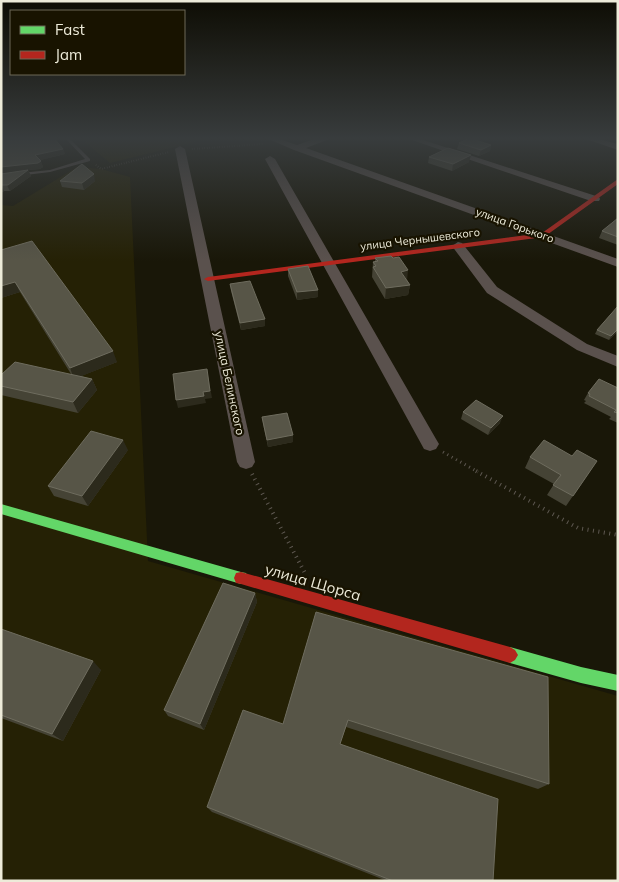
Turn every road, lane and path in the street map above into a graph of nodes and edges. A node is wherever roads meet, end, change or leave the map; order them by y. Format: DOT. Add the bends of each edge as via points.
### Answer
graph roads {
  1 [pos="186,179"];
  2 [pos="281,179"];
  3 [pos="385,179"];
  4 [pos="535,179"];
  5 [pos="618,181"];
  6 [pos="595,199"];
  7 [pos="544,235"];
  8 [pos="458,246"];
  9 [pos="328,263"];
  10 [pos="618,263"];
  11 [pos="208,279"];
  12 [pos="618,362"];
  13 [pos="430,444"];
  14 [pos="246,462"];
  15 [pos="1,509"];
  16 [pos="618,535"];
  17 [pos="321,602"];
  18 [pos="618,683"];
  1 -- 11 [label="street, улица Белинского"];
  2 -- 9 [label="street"];
  3 -- 7 [label="street, улица Горького"];
  4 -- 6 [label="street"];
  5 -- 6 [label="street, улица Чернышевского"];
  6 -- 7 [label="street, улица Чернышевского"];
  7 -- 8 [label="street, улица Чернышевского"];
  7 -- 10 [label="street, улица Горького"];
  8 -- 9 [label="street, улица Чернышевского"];
  8 -- 12 [label="street" via="492,290 582,347"];
  9 -- 11 [label="street, улица Чернышевского"];
  9 -- 13 [label="street"];
  11 -- 14 [label="street, улица Белинского"];
  13 -- 16 [label="path" via="578,528"];
  14 -- 17 [label="path"];
  15 -- 17 [label="street, улица Щорса"];
  17 -- 18 [label="street, улица Щорса"];
}
